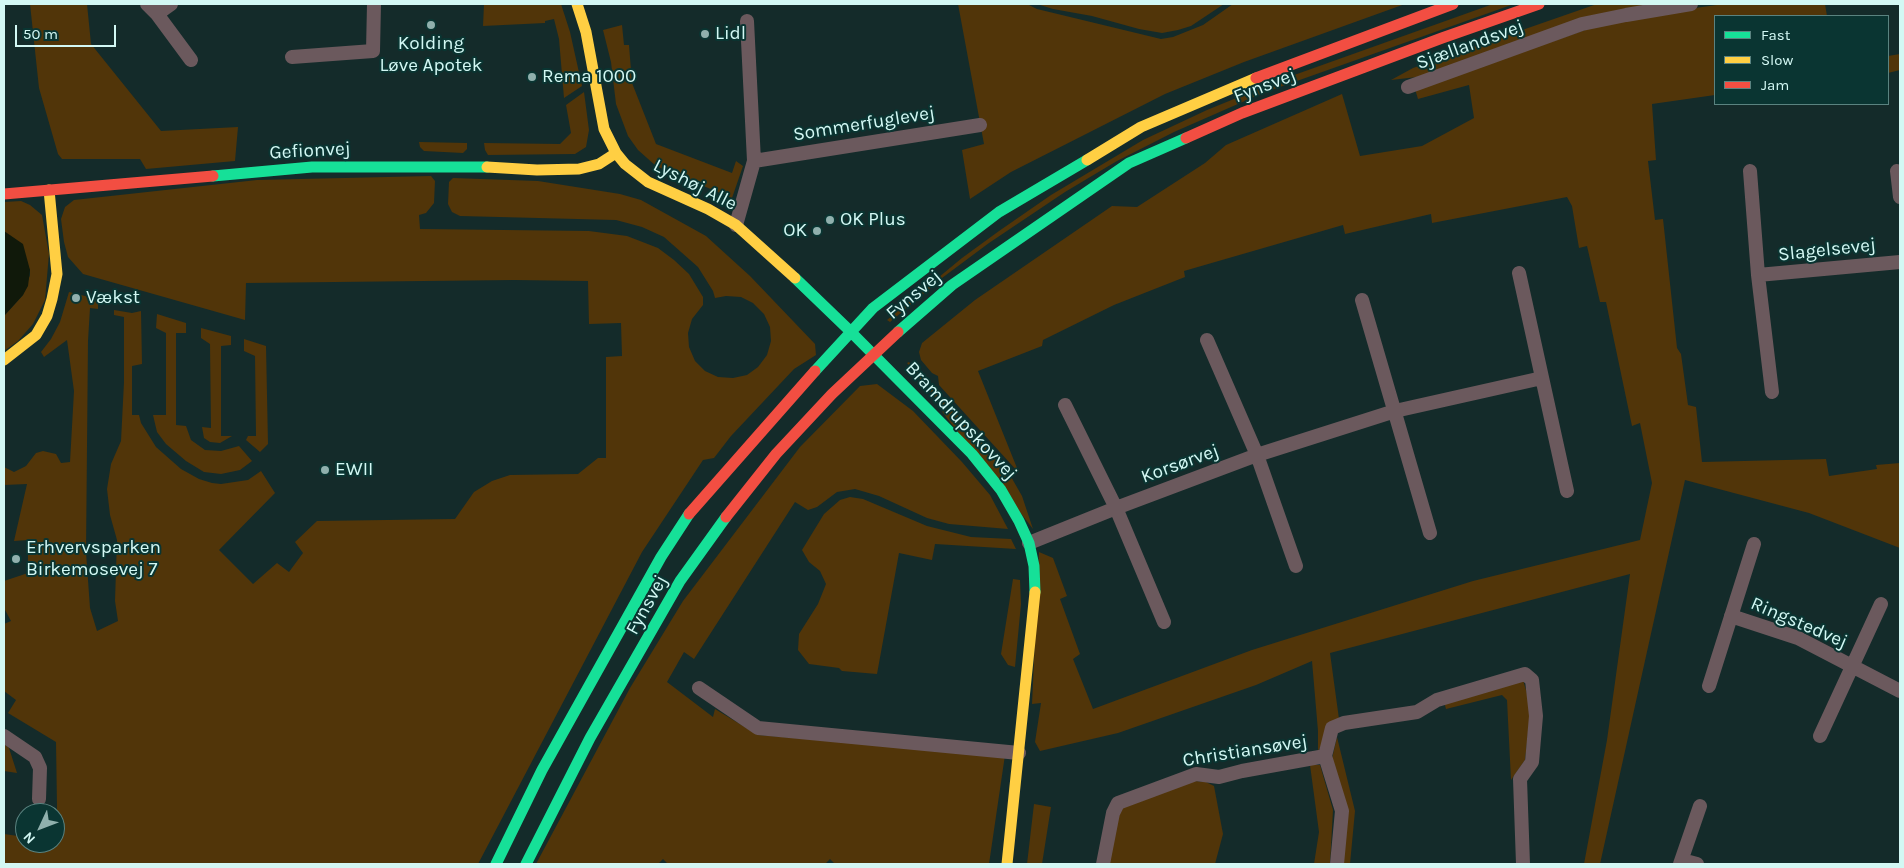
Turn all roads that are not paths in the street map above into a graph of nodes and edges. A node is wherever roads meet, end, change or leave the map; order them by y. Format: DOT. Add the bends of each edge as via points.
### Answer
graph roads {
  1 [pos="171,4"];
  2 [pos="374,4"];
  3 [pos="577,4"];
  4 [pos="1454,4"];
  5 [pos="1539,4"];
  6 [pos="1691,4"];
  7 [pos="152,9"];
  8 [pos="747,21"];
  9 [pos="292,57"];
  10 [pos="191,60"];
  11 [pos="1408,87"];
  12 [pos="980,125"];
  13 [pos="616,153"];
  14 [pos="754,161"];
  15 [pos="1897,170"];
  16 [pos="1750,171"];
  17 [pos="49,190"];
  18 [pos="4,194"];
  19 [pos="1900,197"];
  20 [pos="736,225"];
  21 [pos="1900,262"];
  22 [pos="1519,273"];
  23 [pos="1758,276"];
  24 [pos="1362,300"];
  25 [pos="850,331"];
  26 [pos="1207,340"];
  27 [pos="873,354"];
  28 [pos="4,360"];
  29 [pos="1542,378"];
  30 [pos="1772,392"];
  31 [pos="1065,405"];
  32 [pos="1395,411"];
  33 [pos="1257,455"];
  34 [pos="1567,491"];
  35 [pos="1116,508"];
  36 [pos="1430,533"];
  37 [pos="1029,543"];
  38 [pos="1754,544"];
  39 [pos="1296,566"];
  40 [pos="1881,604"];
  41 [pos="1732,616"];
  42 [pos="1164,622"];
  43 [pos="1852,666"];
  44 [pos="1709,686"];
  45 [pos="699,688"];
  46 [pos="1900,691"];
  47 [pos="4,736"];
  48 [pos="1820,736"];
  49 [pos="1019,753"];
  50 [pos="1325,756"];
  51 [pos="39,799"];
  52 [pos="1700,806"];
  53 [pos="1681,862"];
  54 [pos="496,864"];
  55 [pos="526,864"];
  56 [pos="1007,864"];
  57 [pos="1103,864"];
  58 [pos="1337,864"];
  59 [pos="1523,864"];
  60 [pos="1697,864"];
  1 -- 7 [label="street"];
  2 -- 9 [label="street" via="373,51"];
  3 -- 13 [label="main road, Lyshøj Alle" via="586,32 600,115"];
  4 -- 25 [label="main road, Fynsvej" via="1228,89 1141,127 999,212 884,299"];
  5 -- 27 [label="main road, Fynsvej" via="1242,113 1128,163 952,286"];
  6 -- 11 [label="street, Sjællandsvej" via="1582,24"];
  7 -- 10 [label="street"];
  8 -- 14 [label="street"];
  12 -- 14 [label="street, Sommerfuglevej"];
  13 -- 17 [label="main road, Gefionvej" via="599,164 579,169 312,167"];
  13 -- 20 [label="main road, Lyshøj Alle" via="648,182"];
  14 -- 20 [label="street"];
  15 -- 19 [label="street"];
  16 -- 23 [label="street, Slagelsevej"];
  17 -- 18 [label="main road, Gefionvej"];
  17 -- 28 [label="main road" via="57,274 52,299 36,335"];
  20 -- 25 [label="main road, Lyshøj Alle"];
  21 -- 23 [label="street, Slagelsevej"];
  22 -- 29 [label="street"];
  23 -- 30 [label="street, Slagelsevej"];
  24 -- 32 [label="street"];
  25 -- 27 [label="main road, Lyshøj Alle"];
  25 -- 54 [label="main road, Fynsvej" via="690,512 656,566 542,770"];
  26 -- 33 [label="street"];
  27 -- 37 [label="main road, Bramdrupskovvej" via="987,472 1012,506"];
  27 -- 55 [label="main road, Fynsvej" via="776,454 680,581 590,738"];
  29 -- 32 [label="street, Korsørvej"];
  29 -- 34 [label="street"];
  31 -- 35 [label="street"];
  32 -- 33 [label="street, Korsørvej"];
  32 -- 36 [label="street"];
  33 -- 35 [label="street, Korsørvej"];
  33 -- 39 [label="street"];
  35 -- 37 [label="street, Korsørvej"];
  35 -- 42 [label="street"];
  37 -- 49 [label="main road, Bramdrupskovvej" via="1036,584"];
  38 -- 41 [label="street, Ringstedvej"];
  40 -- 43 [label="street, Ringstedvej"];
  41 -- 43 [label="street, Ringstedvej" via="1798,638"];
  41 -- 44 [label="street, Ringstedvej"];
  43 -- 46 [label="street, Ringstedvej"];
  43 -- 48 [label="street, Ringstedvej"];
  45 -- 49 [label="street" via="758,728"];
  47 -- 51 [label="street" via="36,757 40,768"];
  49 -- 56 [label="main road, Bramdrupskovvej"];
  50 -- 57 [label="street, Christiansøvej" via="1219,777 1196,774 1118,803"];
  50 -- 58 [label="street, Christiansøvej" via="1342,811"];
  50 -- 59 [label="street, Christiansøvej" via="1332,728 1344,723 1417,712 1437,700 1525,674 1532,680 1536,716 1532,762 1520,779"];
  52 -- 53 [label="street"];
  53 -- 60 [label="street"];
}
